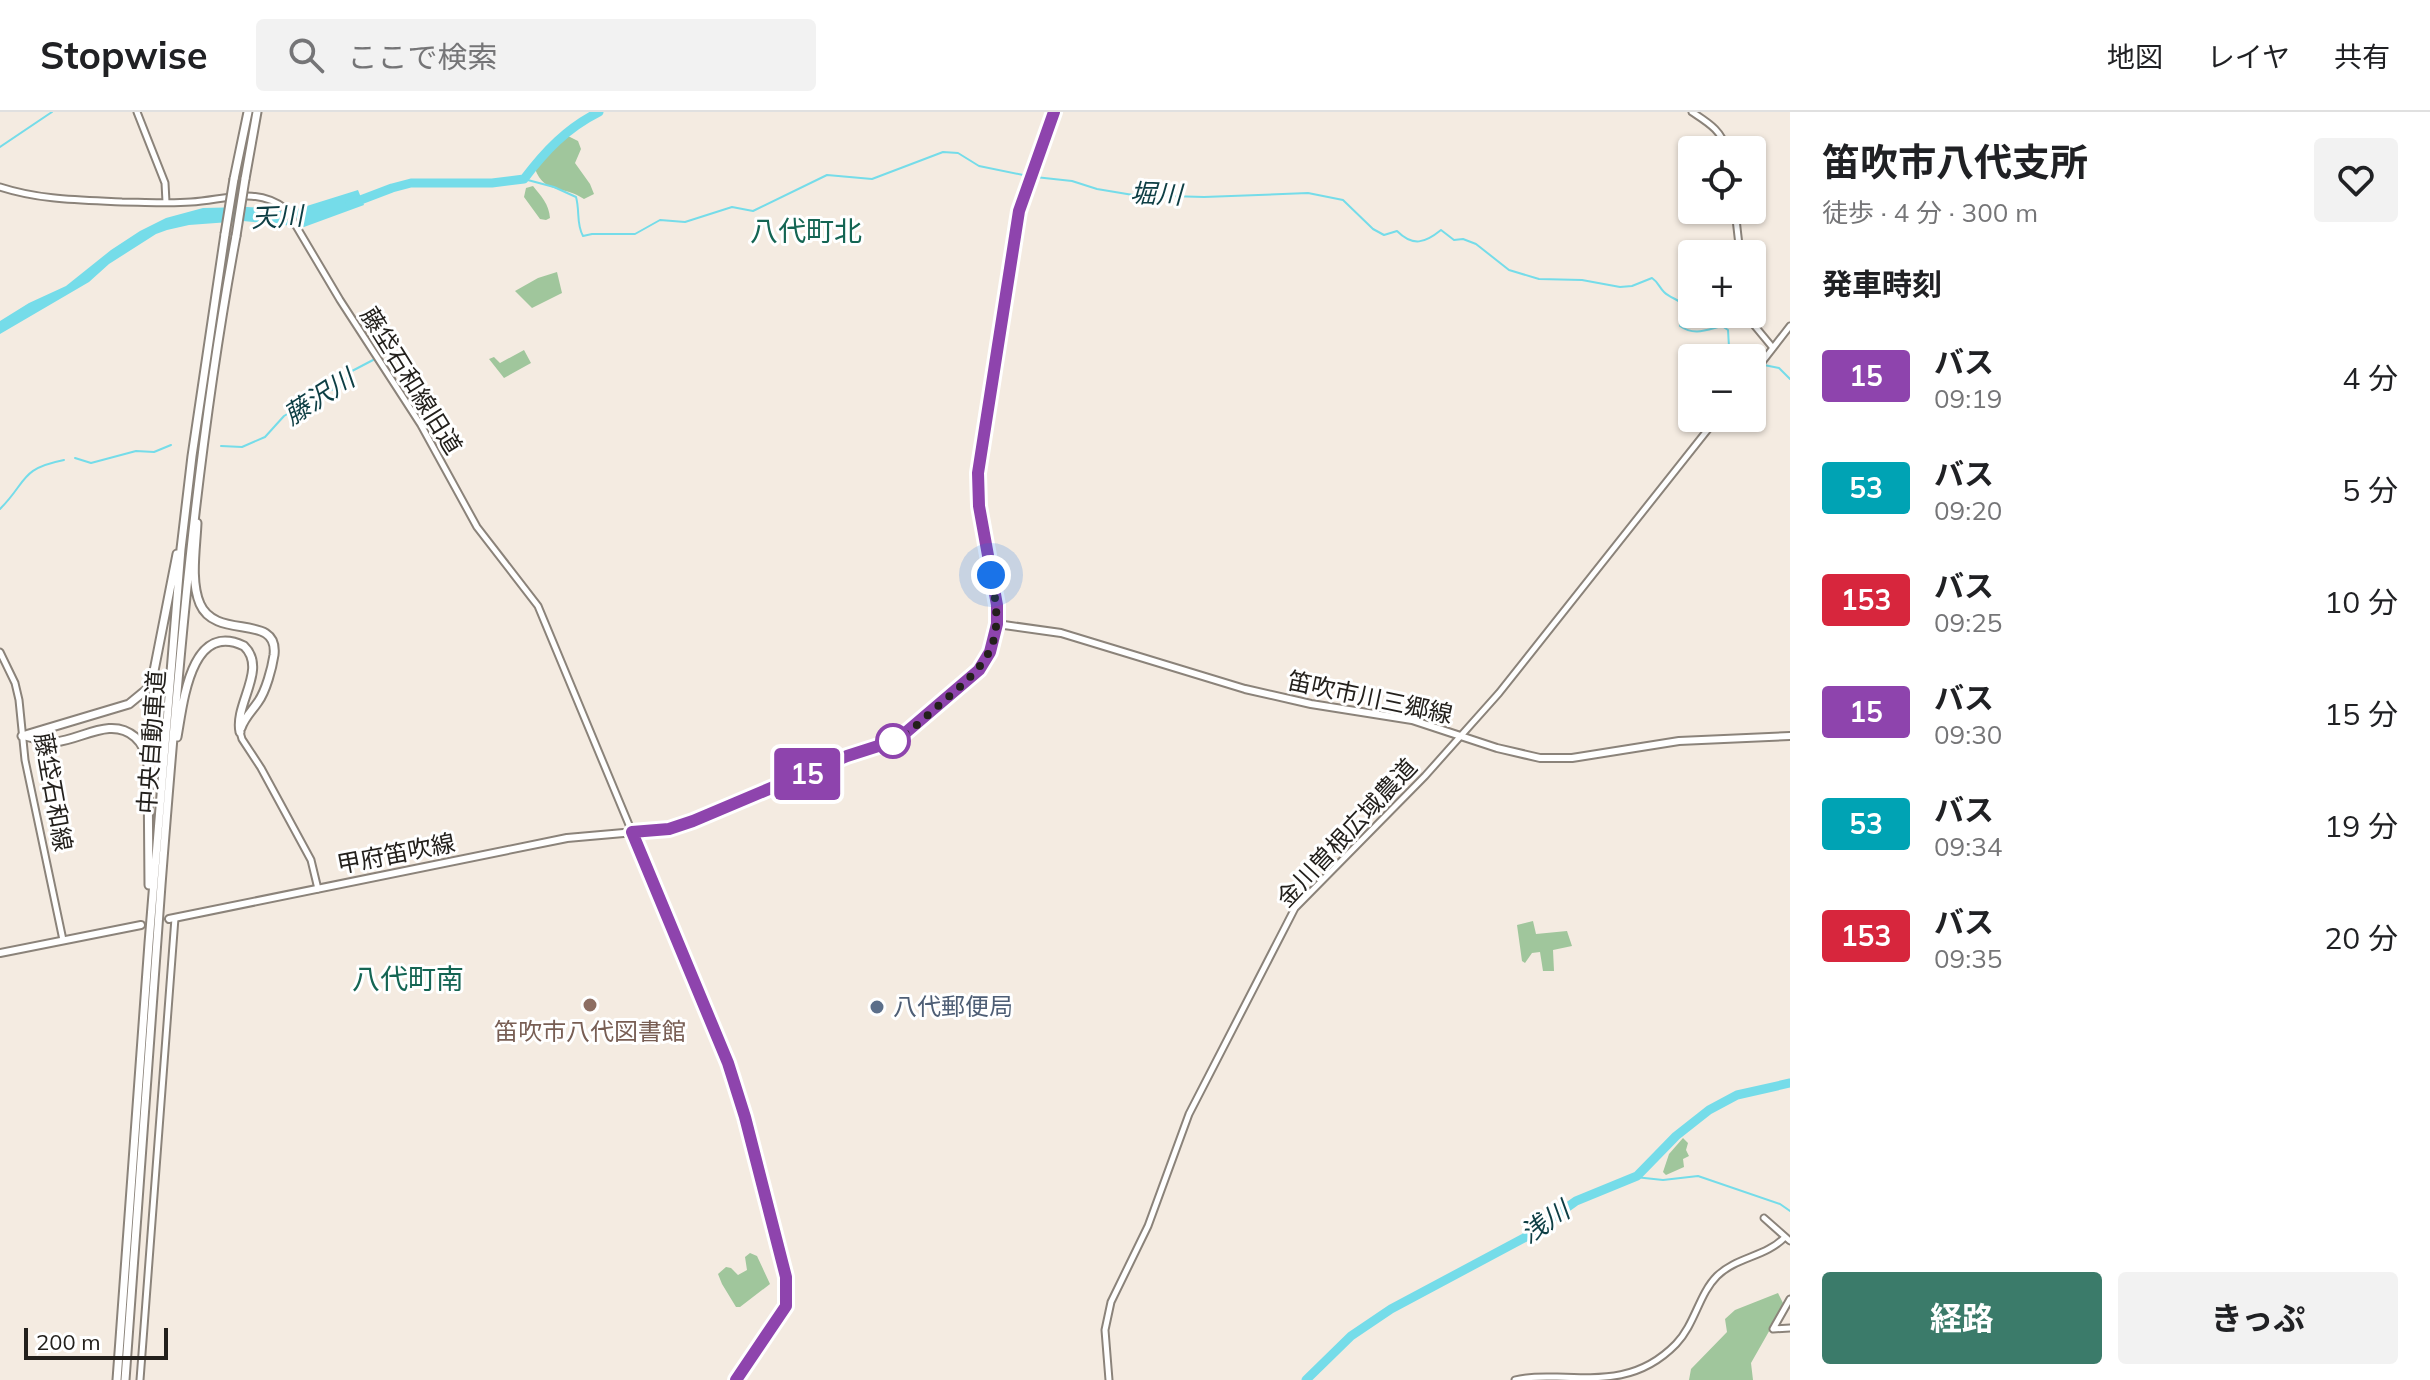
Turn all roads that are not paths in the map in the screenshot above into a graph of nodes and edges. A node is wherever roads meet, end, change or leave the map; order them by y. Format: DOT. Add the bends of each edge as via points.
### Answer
graph roads {
  1 [pos="137,112"];
  2 [pos="248,112"];
  3 [pos="257,112"];
  4 [pos="1054,112"];
  5 [pos="1692,112"];
  6 [pos="1720,136"];
  7 [pos="0,187"];
  8 [pos="166,202"];
  9 [pos="1790,326"];
  10 [pos="1756,328"];
  11 [pos="1773,348"];
  12 [pos="1766,357"];
  13 [pos="1706,432"];
  14 [pos="192,456"];
  15 [pos="197,481"];
  16 [pos="997,624"];
  17 [pos="0,652"];
  18 [pos="240,732"];
  19 [pos="1461,735"];
  20 [pos="22,736"];
  21 [pos="1790,736"];
  22 [pos="632,832"];
  23 [pos="163,864"];
  24 [pos="318,889"];
  25 [pos="172,919"];
  26 [pos="141,925"];
  27 [pos="63,940"];
  28 [pos="149,943"];
  29 [pos="0,953"];
  30 [pos="1764,1218"];
  31 [pos="1788,1239"];
  32 [pos="1790,1299"];
  33 [pos="1790,1328"];
  34 [pos="117,1380"];
  35 [pos="125,1380"];
  36 [pos="140,1380"];
  37 [pos="736,1380"];
  38 [pos="1109,1380"];
  39 [pos="1515,1380"];
  1 -- 8 [label="street" via="165,183"];
  2 -- 14 [label="highway, 中央自動車道, bridge"];
  3 -- 15 [label="highway, 中央自動車道, bridge"];
  4 -- 16 [label="main road" via="1017,221 978,473"];
  5 -- 6 [label="street"];
  7 -- 8 [label="street, 藤垈石和線旧道" via="43,198"];
  8 -- 22 [label="street, 藤垈石和線旧道" via="254,195 286,209 421,425 477,527 538,606"];
  9 -- 11 [label="street"];
  10 -- 11 [label="street"];
  11 -- 12 [label="street"];
  13 -- 19 [label="street, 金川曽根広域農道"];
  14 -- 20 [label="highway" via="178,549 146,690 129,704"];
  14 -- 28 [label="highway, 中央自動車道"];
  15 -- 18 [label="highway" via="195,574 200,604 216,621 264,632 274,647 262,696"];
  15 -- 23 [label="highway, 中央自動車道"];
  16 -- 19 [label="main road, 笛吹市川三郷線" via="1061,633 1245,689 1412,720"];
  16 -- 22 [label="main road, 甲府笛吹線" via="979,670 897,740 693,821"];
  17 -- 20 [label="street, 藤垈石和線" via="15,683"];
  18 -- 23 [label="highway" via="253,659 244,646 222,642 199,655 187,685"];
  18 -- 24 [label="street" via="311,860"];
  19 -- 21 [label="main road, 笛吹市川三郷線" via="1540,758 1679,741"];
  19 -- 38 [label="street, 金川曽根広域農道" via="1295,908 1189,1114 1144,1236 1118,1283 1105,1330"];
  20 -- 27 [label="street, 藤垈石和線"];
  20 -- 28 [label="highway" via="55,742 116,729 132,734 144,748"];
  22 -- 24 [label="main road, 甲府笛吹線" via="567,838"];
  22 -- 37 [label="main road" via="728,1063 786,1277 786,1306"];
  23 -- 35 [label="highway, 中央自動車道"];
  24 -- 25 [label="main road, 甲府笛吹線"];
  25 -- 36 [label="street"];
  26 -- 27 [label="main road"];
  27 -- 29 [label="main road"];
  28 -- 34 [label="highway, 中央自動車道"];
  30 -- 31 [label="street"];
  31 -- 39 [label="street" via="1719,1274 1679,1341 1649,1365 1606,1379"];
  32 -- 33 [label="street" via="1773,1329"];
}
